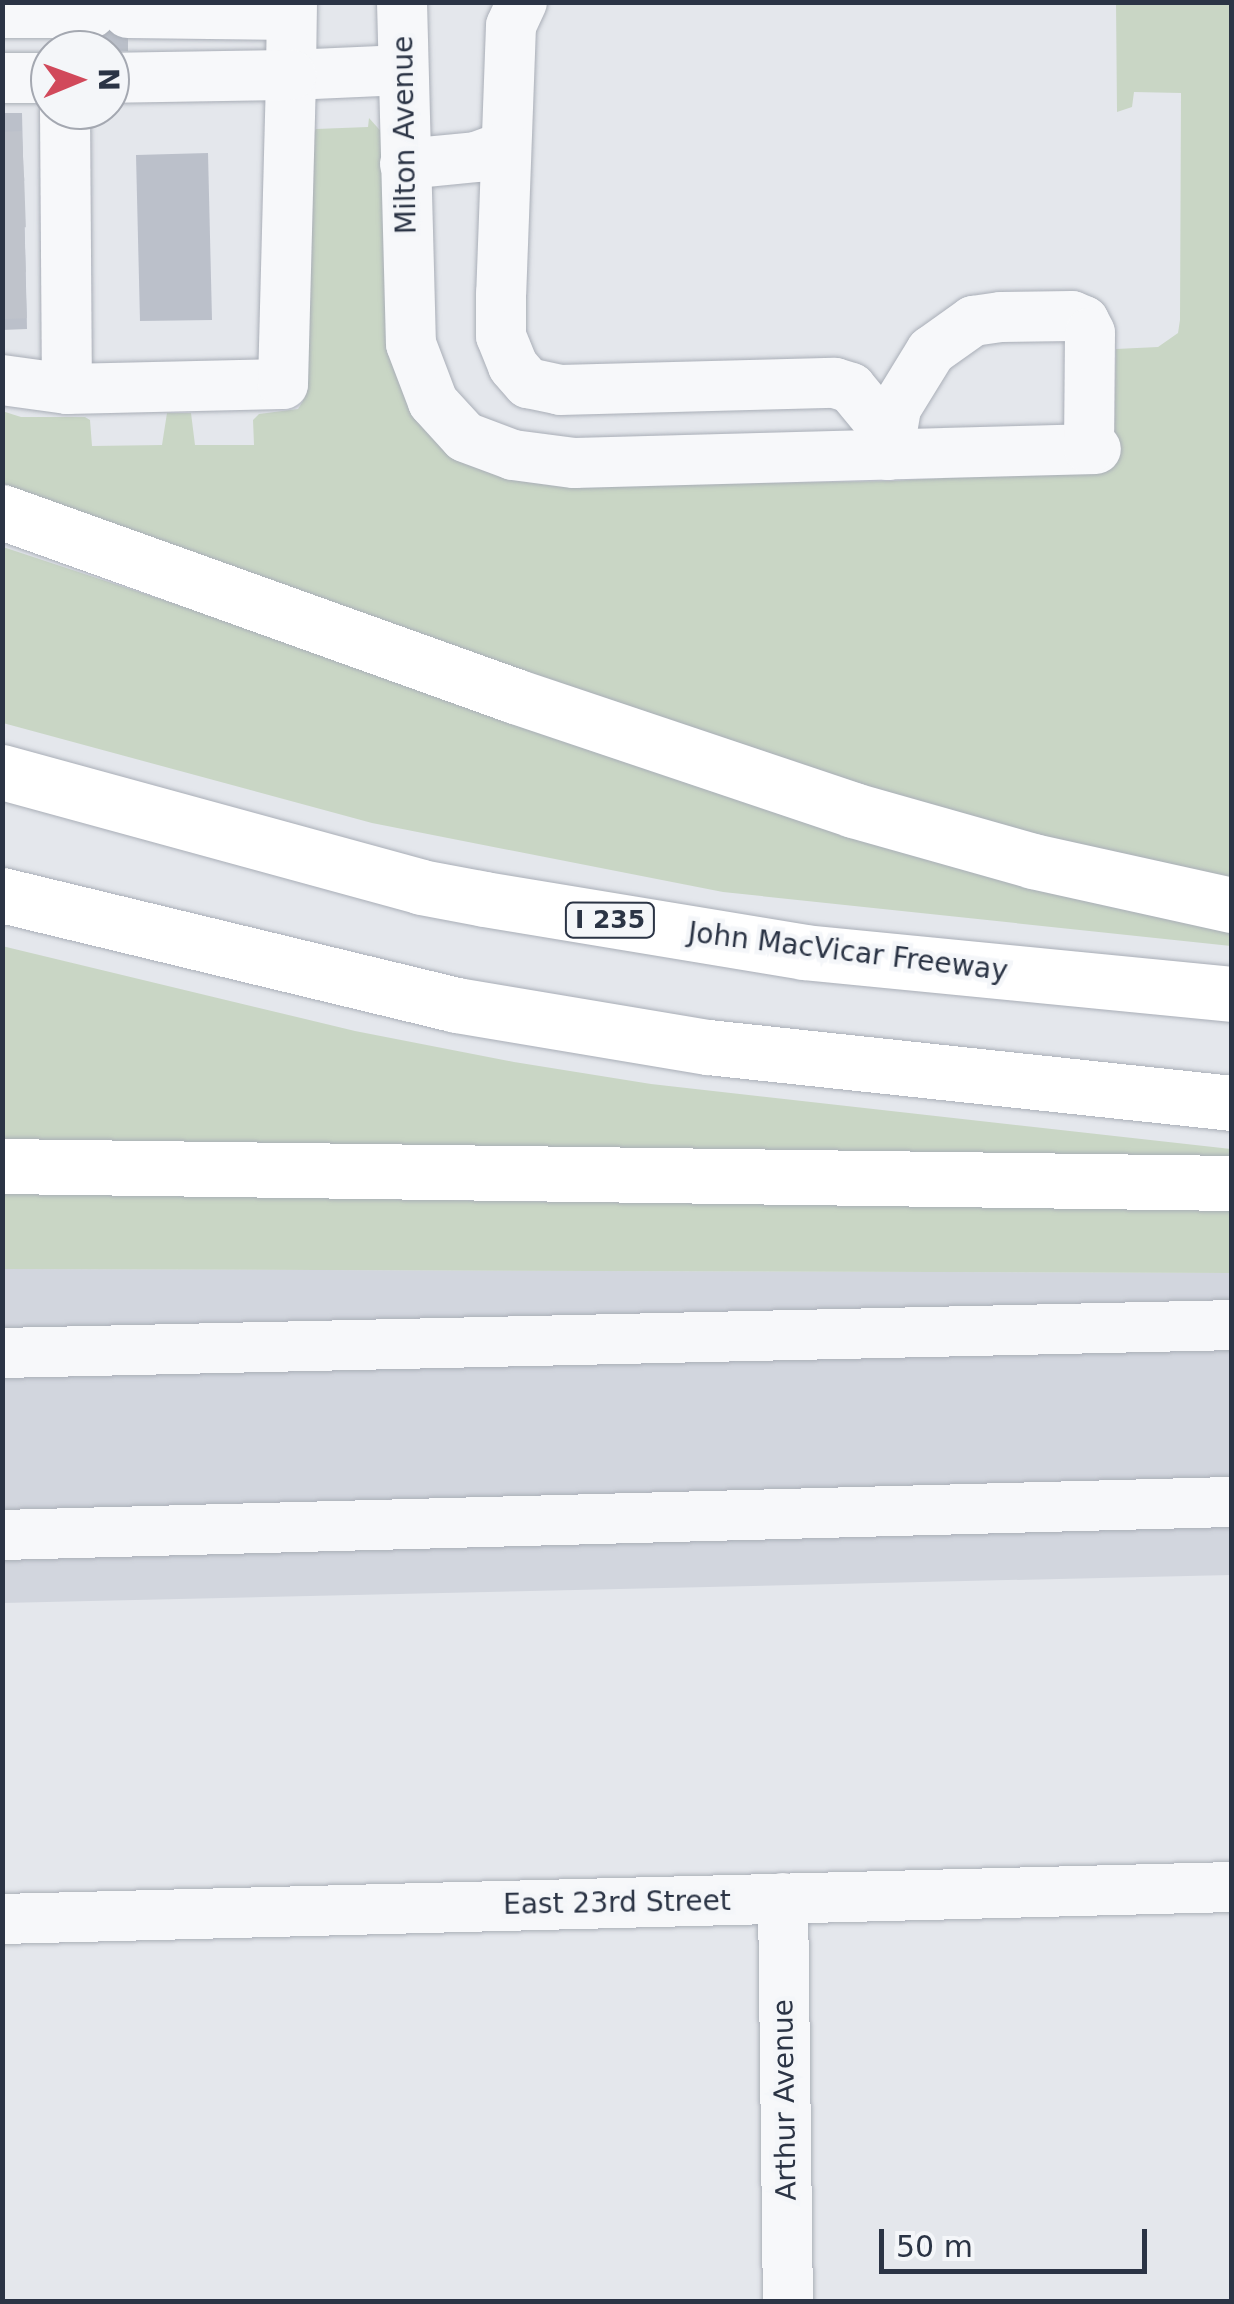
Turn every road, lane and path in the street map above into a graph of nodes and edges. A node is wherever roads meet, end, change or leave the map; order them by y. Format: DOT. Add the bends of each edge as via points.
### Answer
graph roads {
  1 [pos="402,2"];
  2 [pos="522,2"];
  3 [pos="292,9"];
  4 [pos="2,13"];
  5 [pos="82,18"];
  6 [pos="403,70"];
  7 [pos="291,75"];
  8 [pos="2,78"];
  9 [pos="30,78"];
  10 [pos="130,78"];
  11 [pos="506,146"];
  12 [pos="406,164"];
  13 [pos="48,211"];
  14 [pos="2,380"];
  15 [pos="740,387"];
  16 [pos="68,389"];
  17 [pos="610,389"];
  18 [pos="889,444"];
  19 [pos="734,458"];
  20 [pos="598,462"];
  21 [pos="2,512"];
  22 [pos="2,772"];
  23 [pos="2,895"];
  24 [pos="1232,905"];
  25 [pos="1232,994"];
  26 [pos="1232,1103"];
  27 [pos="2,1166"];
  28 [pos="1232,1183"];
  29 [pos="1232,1326"];
  30 [pos="2,1354"];
  31 [pos="1232,1502"];
  32 [pos="2,1535"];
  33 [pos="1232,1887"];
  34 [pos="783,1898"];
  35 [pos="2,1918"];
  36 [pos="788,2302"];
  1 -- 6 [label="street, Milton Avenue"];
  2 -- 11 [label="street" via="511,26"];
  3 -- 5 [label="street"];
  3 -- 7 [label="street"];
  4 -- 5 [label="street"];
  6 -- 7 [label="street"];
  6 -- 12 [label="street, Milton Avenue"];
  7 -- 10 [label="street"];
  7 -- 16 [label="street" via="283,384"];
  8 -- 9 [label="street"];
  11 -- 12 [label="street" via="476,157"];
  11 -- 17 [label="street" via="502,336 513,366 528,382 560,390"];
  12 -- 20 [label="street, Milton Avenue" via="411,344 433,402 465,438 513,455"];
  13 -- 16 [label="street"];
  14 -- 16 [label="street"];
  15 -- 17 [label="street"];
  15 -- 18 [label="street" via="851,388"];
  15 -- 19 [label="street"];
  17 -- 20 [label="street" via="596,419"];
  18 -- 18 [label="street, Milton Avenue" via="1092,449 1090,333 1084,321 1001,317 955,330 912,376"];
  18 -- 19 [label="street, Milton Avenue"];
  19 -- 20 [label="street, Milton Avenue"];
  21 -- 24 [label="highway" via="853,810 1051,866"];
  22 -- 25 [label="highway, John MacVicar Freeway / I 235" via="469,896 804,952"];
  23 -- 26 [label="highway" via="456,1004 708,1047"];
  27 -- 28 [label="highway"];
  29 -- 30 [label="street"];
  31 -- 32 [label="street"];
  33 -- 34 [label="street, East 23rd Street"];
  34 -- 35 [label="street, East 23rd Street"];
  34 -- 36 [label="street, Arthur Avenue"];
}
